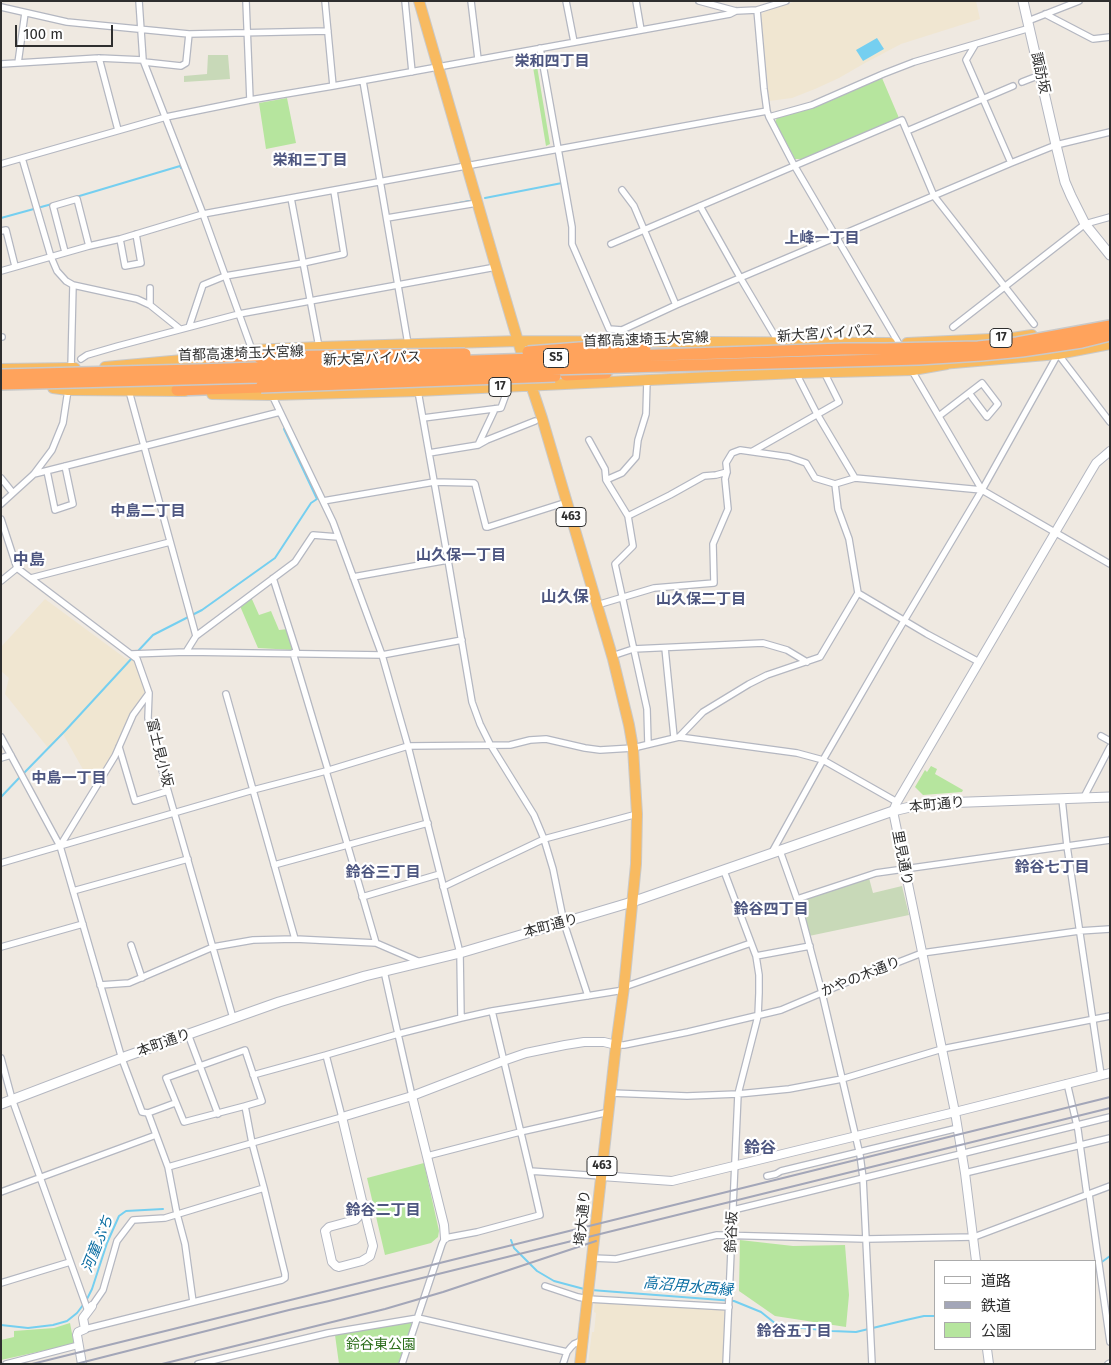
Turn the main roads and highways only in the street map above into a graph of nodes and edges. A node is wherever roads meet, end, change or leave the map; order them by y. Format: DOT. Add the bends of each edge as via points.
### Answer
graph roads {
  1 [pos="419,1"];
  2 [pos="1023,1"];
  3 [pos="1110,254"];
  4 [pos="1110,320"];
  5 [pos="1110,326"];
  6 [pos="1110,336"];
  7 [pos="518,341"];
  8 [pos="895,343"];
  9 [pos="1110,344"];
  10 [pos="844,349"];
  11 [pos="255,354"];
  12 [pos="209,358"];
  13 [pos="947,364"];
  14 [pos="657,366"];
  15 [pos="105,368"];
  16 [pos="1,369"];
  17 [pos="1,375"];
  18 [pos="1,384"];
  19 [pos="531,385"];
  20 [pos="53,388"];
  21 [pos="1,389"];
  22 [pos="177,390"];
  23 [pos="1110,797"];
  24 [pos="632,902"];
  25 [pos="1,1104"];
  26 [pos="580,1364"];
  1 -- 7 [label="highway, 463"];
  2 -- 3 [label="main road, 諏訪坂" via="1065,182 1085,224"];
  4 -- 8 [label="highway, 新大宮バイパス / 17" via="1076,329 1012,338"];
  5 -- 10 [label="highway, 首都高速埼玉大宮線 / S5, bridge" via="1017,343"];
  6 -- 14 [label="highway, 首都高速埼玉大宮線 / S5, bridge" via="981,355"];
  7 -- 8 [label="highway, 17"];
  7 -- 11 [label="highway, 17" via="319,347"];
  7 -- 19 [label="highway, 463"];
  8 -- 13 [label="highway, 新大宮バイパス / 17" via="709,357 542,364"];
  9 -- 13 [label="highway, 新大宮バイパス / 17" via="1058,354"];
  10 -- 11 [label="highway, bridge" via="795,346 593,347 509,353"];
  10 -- 17 [label="highway, 首都高速埼玉大宮線 / S5, bridge"];
  11 -- 12 [label="highway"];
  12 -- 15 [label="highway, 17"];
  13 -- 19 [label="highway, 17" via="913,370"];
  14 -- 18 [label="highway, 首都高速埼玉大宮線 / S5, bridge"];
  14 -- 22 [label="highway, bridge" via="530,378"];
  15 -- 16 [label="highway, 新大宮バイパス / 17"];
  15 -- 20 [label="highway, 新大宮バイパス / 17" via="503,365"];
  19 -- 22 [label="highway, 17" via="272,395"];
  19 -- 24 [label="highway, 463" via="612,656 633,748 637,814"];
  20 -- 21 [label="highway, 新大宮バイパス / 17"];
  20 -- 22 [label="highway, 17"];
  23 -- 24 [label="main road, 本町通り" via="910,807"];
  24 -- 25 [label="main road, 本町通り" via="460,953 318,989"];
  24 -- 26 [label="highway, 埼大通り / 463"];
}
